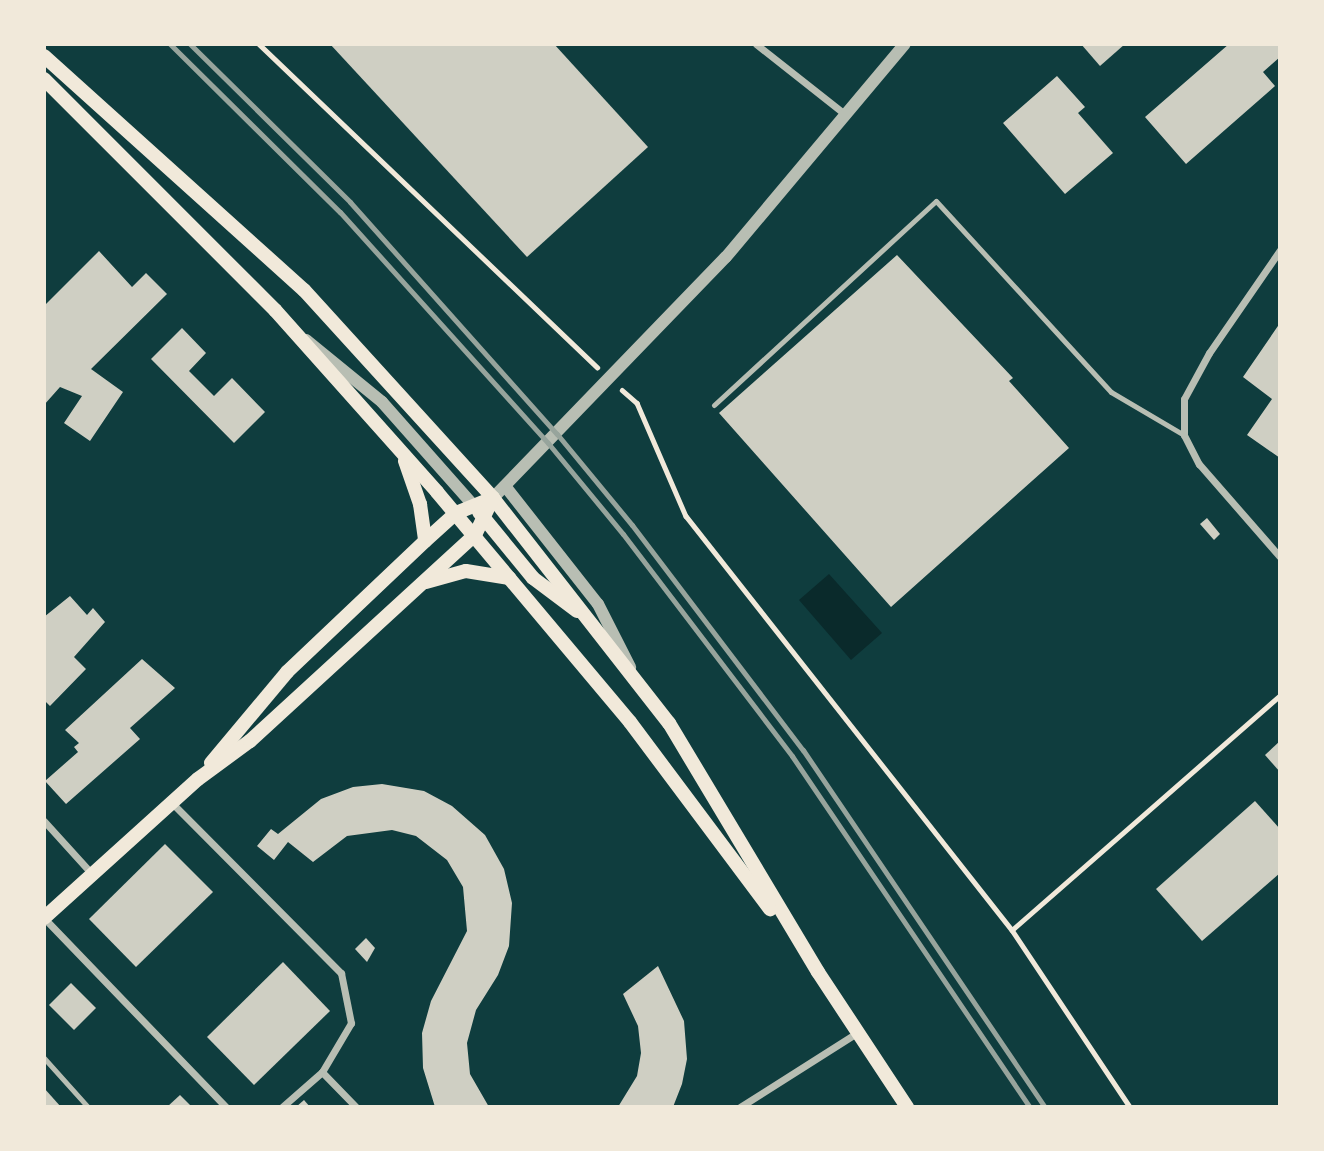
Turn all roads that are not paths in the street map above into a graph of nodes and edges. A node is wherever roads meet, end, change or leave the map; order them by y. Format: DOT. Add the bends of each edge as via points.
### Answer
graph roads {
  1 [pos="756,44"];
  2 [pos="905,44"];
  3 [pos="44,56"];
  4 [pos="44,79"];
  5 [pos="848,117"];
  6 [pos="1280,250"];
  7 [pos="300,337"];
  8 [pos="714,405"];
  9 [pos="1184,435"];
  10 [pos="401,453"];
  11 [pos="505,486"];
  12 [pos="493,498"];
  13 [pos="473,505"];
  14 [pos="456,513"];
  15 [pos="484,518"];
  16 [pos="475,536"];
  17 [pos="425,541"];
  18 [pos="1280,557"];
  19 [pos="509,578"];
  20 [pos="422,584"];
  21 [pos="594,623"];
  22 [pos="638,683"];
  23 [pos="198,779"];
  24 [pos="171,803"];
  25 [pos="44,821"];
  26 [pos="93,874"];
  27 [pos="44,918"];
  28 [pos="818,972"];
  29 [pos="858,1032"];
  30 [pos="44,1058"];
  31 [pos="322,1072"];
  32 [pos="89,1107"];
  33 [pos="226,1107"];
  34 [pos="282,1107"];
  35 [pos="355,1107"];
  36 [pos="740,1107"];
  37 [pos="906,1107"];
  1 -- 5 [label="street"];
  2 -- 5 [label="street"];
  3 -- 12 [label="main road" via="304,290"];
  4 -- 7 [label="main road"];
  5 -- 11 [label="street" via="726,257"];
  6 -- 9 [label="street" via="1209,353 1184,399"];
  7 -- 10 [label="main road"];
  7 -- 13 [label="street" via="368,389"];
  8 -- 9 [label="lane" via="936,201 1111,392"];
  9 -- 18 [label="street" via="1199,464"];
  10 -- 14 [label="main road"];
  10 -- 17 [label="main road" via="420,504"];
  11 -- 12 [label="street"];
  11 -- 22 [label="street" via="598,604"];
  12 -- 13 [label="main road"];
  12 -- 15 [label="main road"];
  12 -- 21 [label="main road"];
  13 -- 14 [label="main road"];
  13 -- 15 [label="main road"];
  14 -- 16 [label="main road"];
  14 -- 17 [label="main road"];
  15 -- 16 [label="main road"];
  15 -- 21 [label="main road" via="533,578"];
  16 -- 19 [label="main road"];
  16 -- 20 [label="main road"];
  17 -- 23 [label="main road" via="287,672"];
  19 -- 20 [label="main road" via="466,571"];
  19 -- 28 [label="main road" via="630,722"];
  20 -- 23 [label="main road" via="250,741"];
  21 -- 22 [label="main road"];
  22 -- 28 [label="main road" via="686,750"];
  23 -- 24 [label="main road"];
  24 -- 26 [label="main road"];
  24 -- 31 [label="street" via="341,973 351,1023"];
  25 -- 26 [label="street"];
  26 -- 27 [label="main road"];
  27 -- 33 [label="street"];
  28 -- 29 [label="main road"];
  29 -- 36 [label="street"];
  29 -- 37 [label="main road"];
  30 -- 32 [label="lane"];
  31 -- 34 [label="street"];
  31 -- 35 [label="street"];
}
